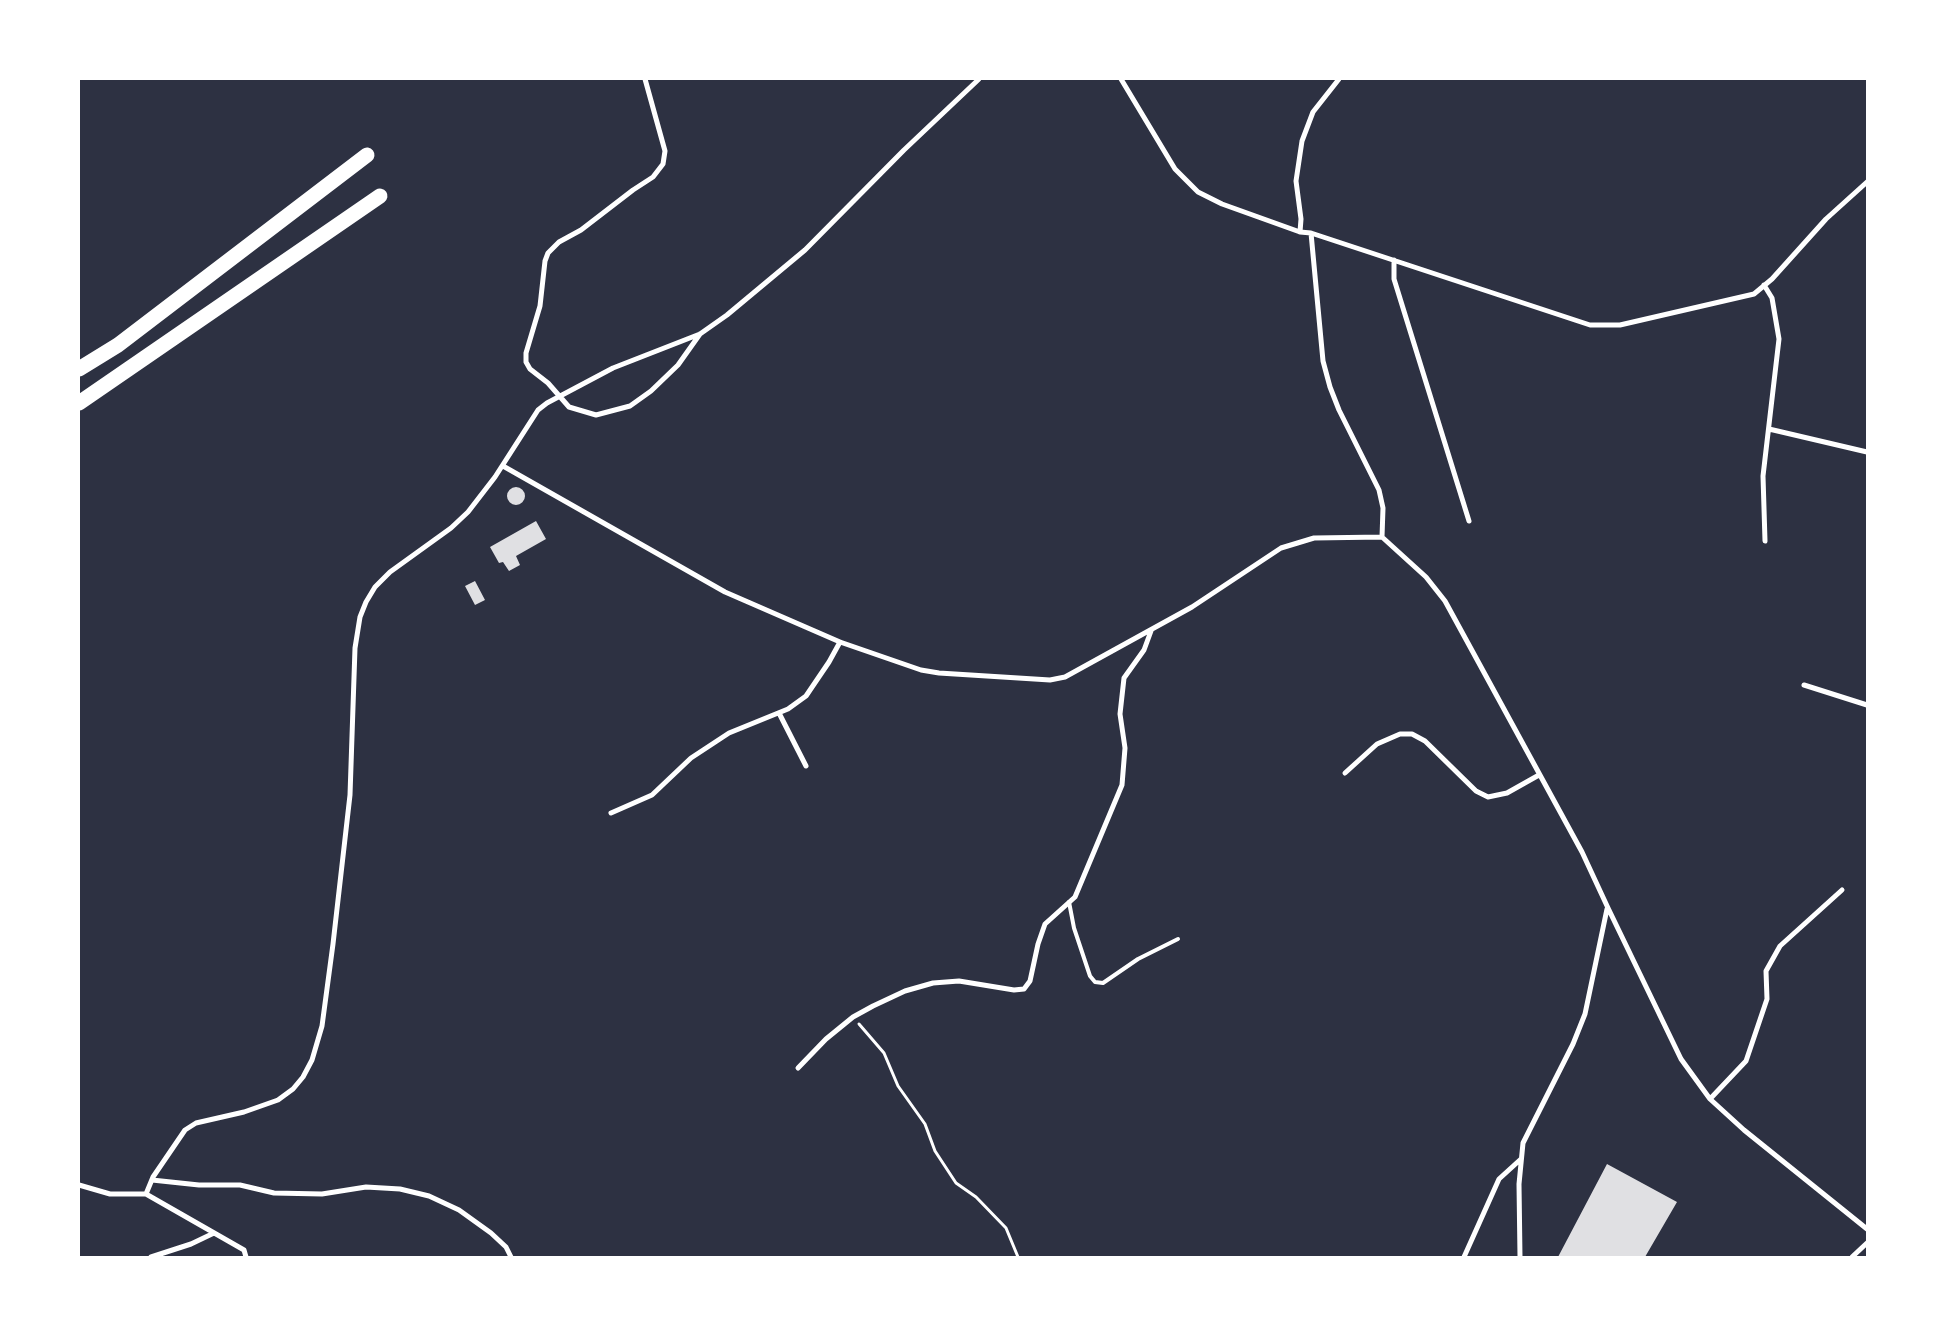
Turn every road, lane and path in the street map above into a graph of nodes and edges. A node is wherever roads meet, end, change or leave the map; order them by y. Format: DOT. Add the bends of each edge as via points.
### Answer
graph roads {
  1 [pos="645,79"];
  2 [pos="979,79"];
  3 [pos="1121,79"];
  4 [pos="1339,79"];
  5 [pos="367,155"];
  6 [pos="1867,182"];
  7 [pos="380,196"];
  8 [pos="1300,232"];
  9 [pos="1311,233"];
  10 [pos="1394,260"];
  11 [pos="1764,285"];
  12 [pos="700,334"];
  13 [pos="79,369"];
  14 [pos="558,396"];
  15 [pos="79,403"];
  16 [pos="1769,429"];
  17 [pos="1867,452"];
  18 [pos="503,466"];
  19 [pos="1469,521"];
  20 [pos="1382,537"];
  21 [pos="1765,541"];
  22 [pos="1151,630"];
  23 [pos="840,642"];
  24 [pos="1804,685"];
  25 [pos="1867,705"];
  26 [pos="779,713"];
  27 [pos="806,766"];
  28 [pos="1345,773"];
  29 [pos="1539,775"];
  30 [pos="611,813"];
  31 [pos="1842,890"];
  32 [pos="1069,902"];
  33 [pos="1608,908"];
  34 [pos="1178,939"];
  35 [pos="853,1017"];
  36 [pos="798,1068"];
  37 [pos="1710,1099"];
  38 [pos="1521,1158"];
  39 [pos="152,1180"];
  40 [pos="79,1185"];
  41 [pos="146,1194"];
  42 [pos="1867,1229"];
  43 [pos="214,1233"];
  44 [pos="1867,1243"];
  45 [pos="151,1257"];
  46 [pos="246,1257"];
  47 [pos="511,1257"];
  48 [pos="1018,1257"];
  49 [pos="1464,1257"];
  50 [pos="1520,1257"];
  51 [pos="1852,1257"];
  1 -- 14 [label="street" via="665,151 663,164 653,177 581,230 552,247 545,261 540,306 526,362"];
  2 -- 12 [label="street" via="806,250"];
  3 -- 8 [label="street" via="1175,169 1198,192"];
  4 -- 8 [label="street" via="1313,112 1302,141 1296,181"];
  5 -- 13 [label="highway" via="118,345"];
  6 -- 11 [label="street" via="1826,219"];
  7 -- 15 [label="highway"];
  8 -- 9 [label="street"];
  9 -- 10 [label="street"];
  9 -- 20 [label="street" via="1323,361 1339,410 1379,490 1384,508"];
  10 -- 11 [label="street" via="1590,325 1620,325 1754,294"];
  10 -- 19 [label="street" via="1394,279"];
  11 -- 16 [label="street" via="1772,298 1779,339"];
  12 -- 14 [label="street" via="613,368"];
  12 -- 14 [label="street" via="678,365 630,406 596,415 568,407"];
  14 -- 18 [label="street" via="538,410"];
  16 -- 17 [label="street"];
  16 -- 21 [label="street" via="1763,476"];
  18 -- 23 [label="street" via="725,592"];
  18 -- 39 [label="street" via="468,512 451,528 390,572 375,588 360,617 355,648 349,805 322,1026 312,1060 293,1089 278,1100 244,1112 196,1122 184,1130"];
  20 -- 22 [label="street" via="1314,538 1292,543"];
  20 -- 29 [label="street" via="1426,577 1445,601"];
  22 -- 23 [label="street" via="1078,672 1050,680 939,674"];
  22 -- 32 [label="street" via="1144,650 1124,678 1120,714 1125,748 1122,785 1075,897"];
  23 -- 26 [label="street" via="806,696"];
  24 -- 25 [label="street"];
  26 -- 27 [label="street"];
  26 -- 30 [label="street" via="729,733 691,758 652,795"];
  28 -- 29 [label="street" via="1377,744 1400,734 1412,734 1424,741 1476,791 1488,797 1507,793"];
  29 -- 33 [label="street" via="1582,852"];
  31 -- 37 [label="street" via="1780,946 1766,971 1767,999 1746,1061"];
  32 -- 34 [label="lane" via="1074,928 1095,982 1103,983 1130,964"];
  32 -- 35 [label="street" via="1045,924 1030,981 1024,989 958,981 933,983 905,991"];
  33 -- 37 [label="street" via="1681,1059"];
  33 -- 38 [label="street" via="1585,1014 1532,1122"];
  35 -- 36 [label="street"];
  35 -- 48 [label="path" via="884,1053 898,1086 925,1124 935,1151 956,1183 976,1197 1006,1228"];
  37 -- 42 [label="street"];
  38 -- 49 [label="street" via="1499,1179"];
  38 -- 50 [label="street"];
  39 -- 41 [label="street"];
  39 -- 47 [label="street" via="240,1185 274,1193 322,1194 366,1187 400,1189 429,1196 459,1210 491,1232"];
  40 -- 41 [label="street" via="110,1194"];
  41 -- 43 [label="street"];
  43 -- 45 [label="street"];
  43 -- 46 [label="street" via="244,1250"];
  44 -- 51 [label="street"];
}
